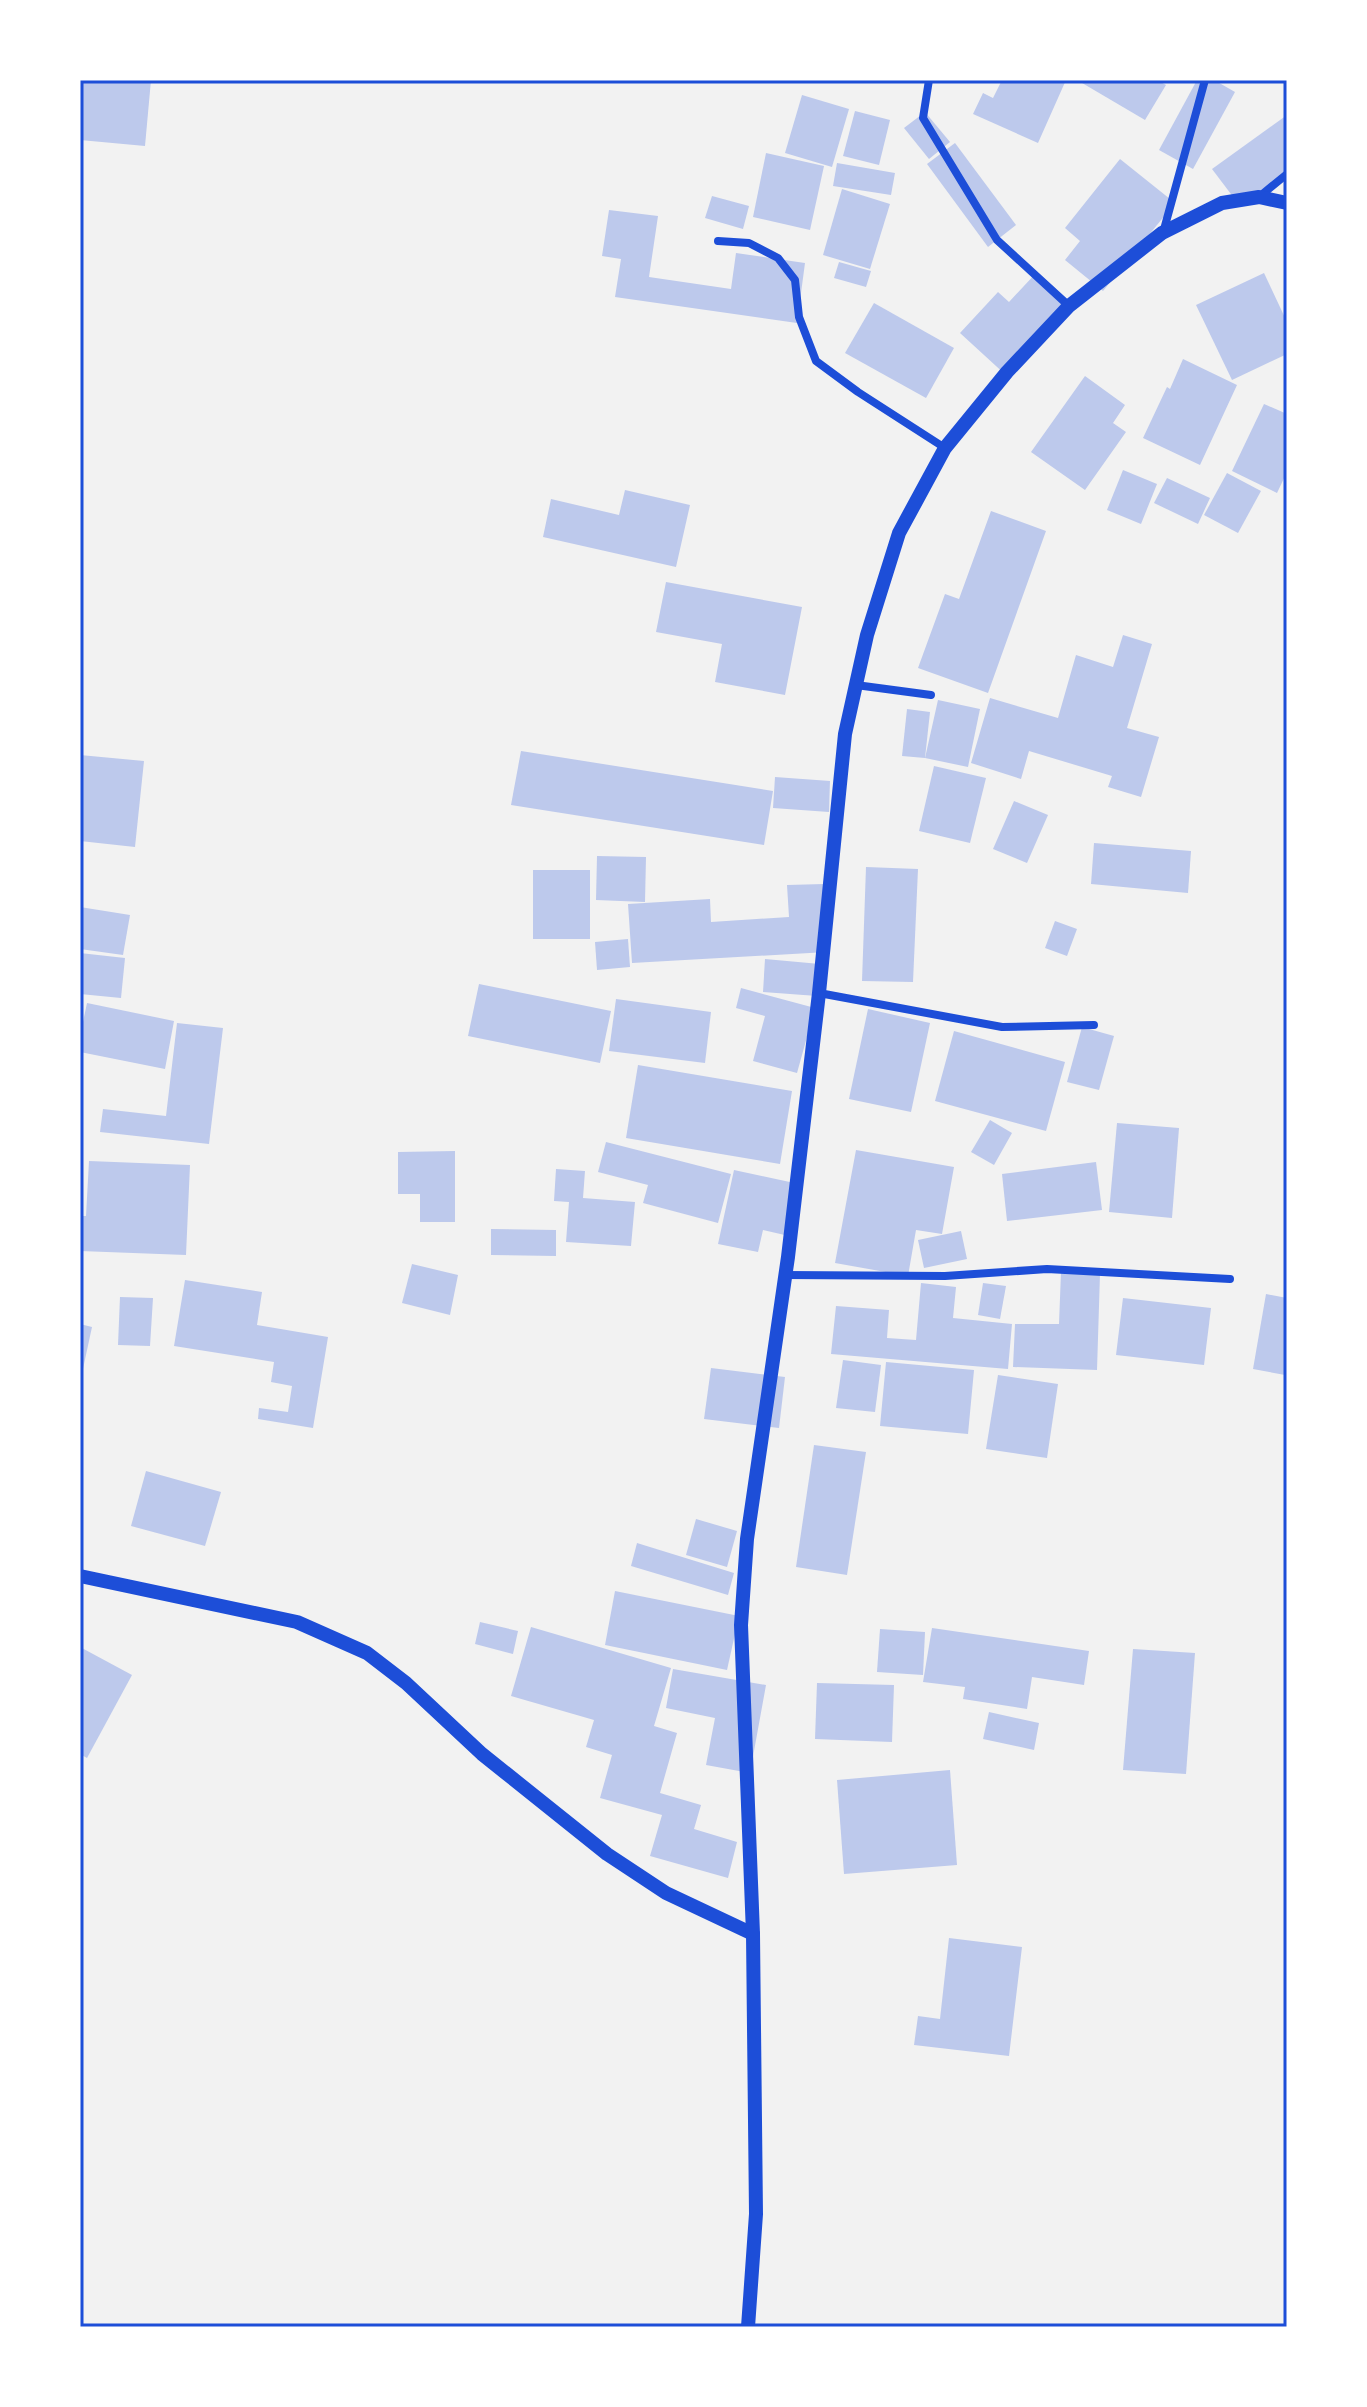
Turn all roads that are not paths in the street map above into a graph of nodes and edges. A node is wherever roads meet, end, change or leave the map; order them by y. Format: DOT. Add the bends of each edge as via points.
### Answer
graph roads {
  1 [pos="929,80"];
  2 [pos="1205,80"];
  3 [pos="1287,174"];
  4 [pos="1259,197"];
  5 [pos="1287,203"];
  6 [pos="1162,233"];
  7 [pos="718,241"];
  8 [pos="1069,306"];
  9 [pos="945,448"];
  10 [pos="856,685"];
  11 [pos="931,695"];
  12 [pos="819,993"];
  13 [pos="1094,1025"];
  14 [pos="785,1275"];
  15 [pos="1230,1279"];
  16 [pos="80,1576"];
  17 [pos="753,1934"];
  18 [pos="748,2327"];
  1 -- 8 [label="street" via="923,118 997,240"];
  2 -- 6 [label="street"];
  3 -- 4 [label="street"];
  4 -- 5 [label="street"];
  4 -- 6 [label="street" via="1222,203"];
  6 -- 8 [label="street"];
  7 -- 9 [label="street" via="749,243 778,258 795,280 799,317 816,361"];
  8 -- 9 [label="street"];
  9 -- 10 [label="street" via="899,533"];
  10 -- 11 [label="street"];
  10 -- 12 [label="street" via="845,734"];
  12 -- 13 [label="street" via="1002,1027"];
  12 -- 14 [label="street"];
  14 -- 15 [label="street" via="945,1276 1047,1269"];
  14 -- 17 [label="street" via="747,1539 741,1625"];
  16 -- 17 [label="street" via="297,1622 367,1653 607,1854 666,1893"];
  17 -- 18 [label="street" via="756,2214"];
}
